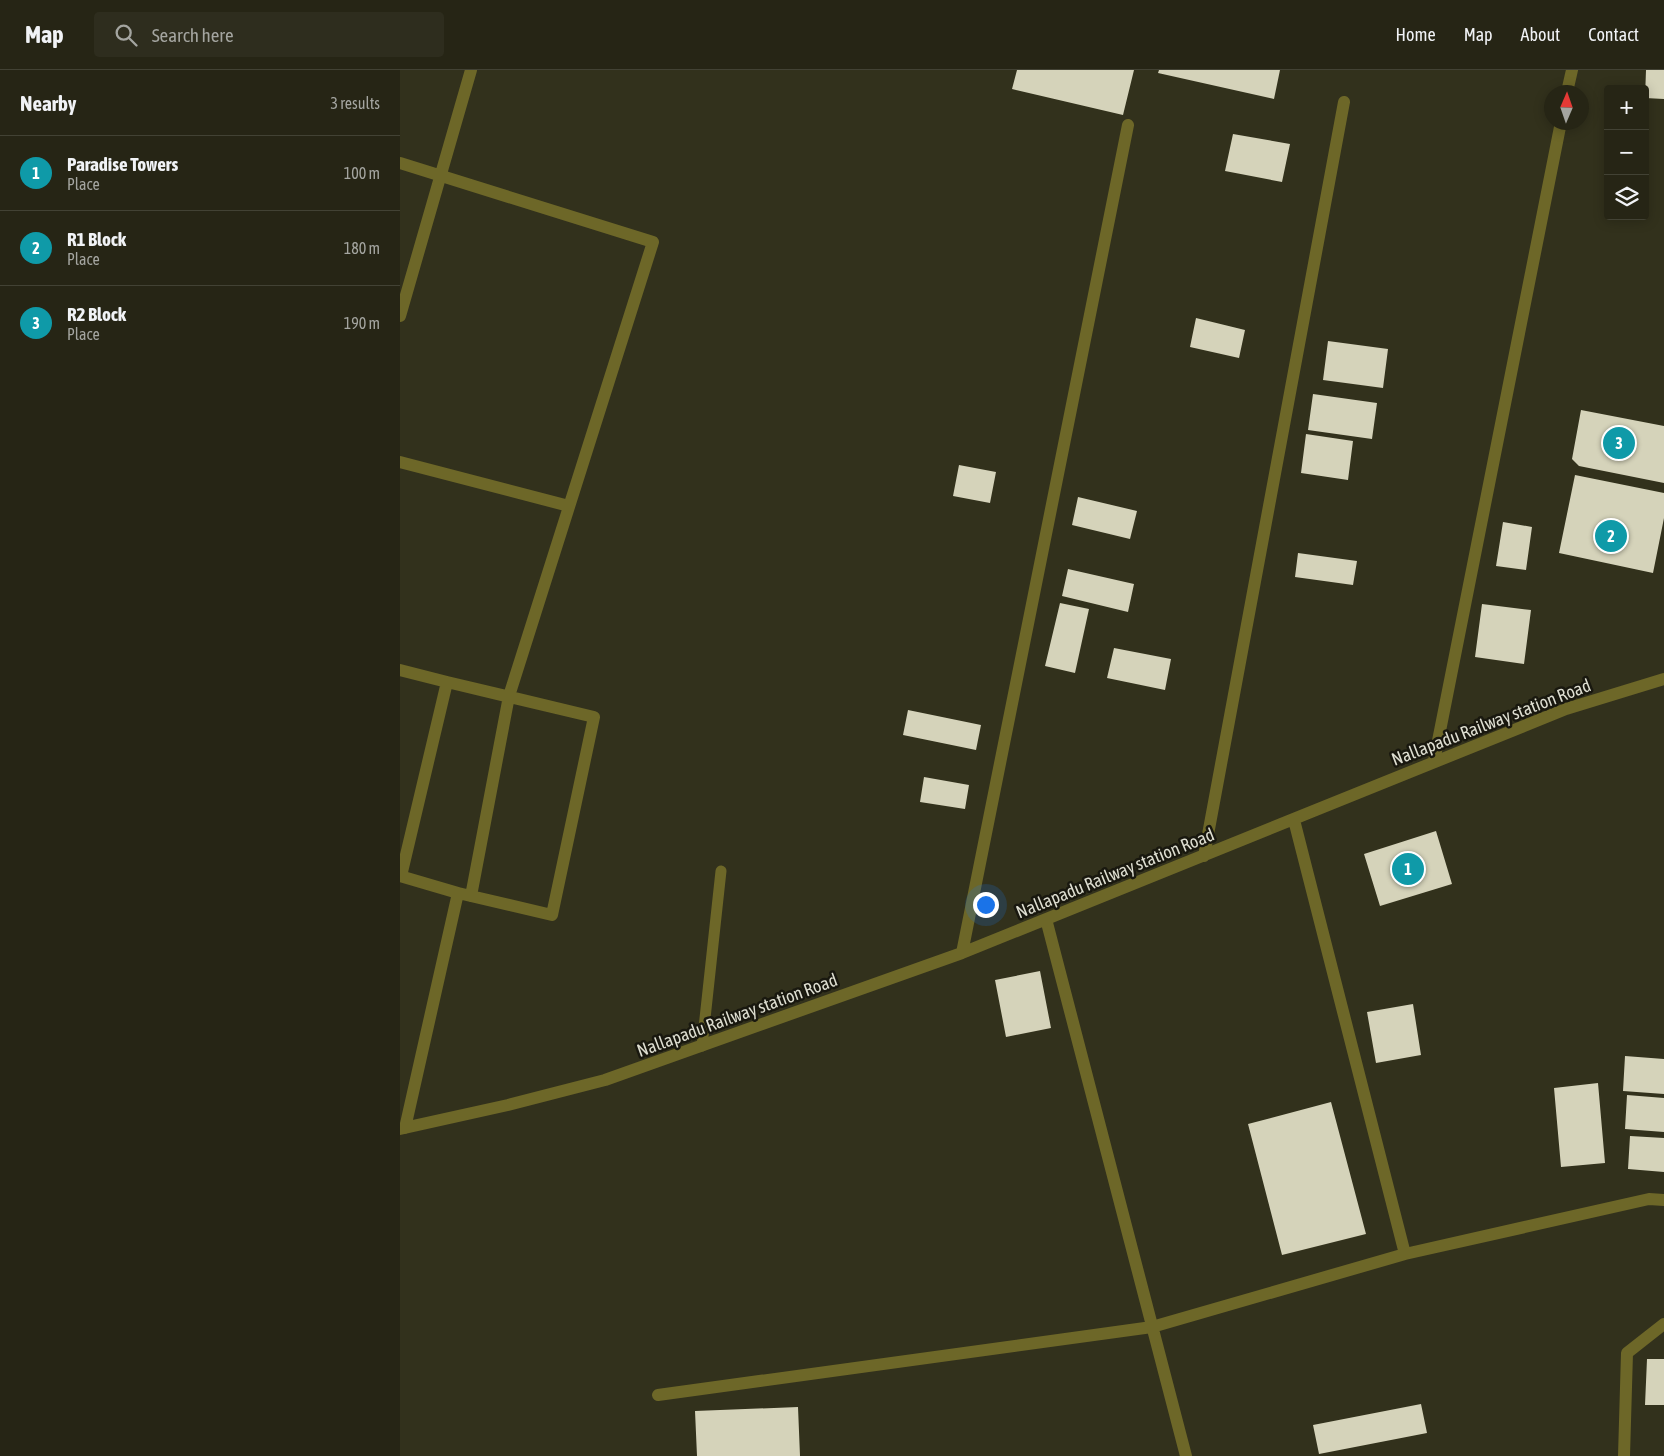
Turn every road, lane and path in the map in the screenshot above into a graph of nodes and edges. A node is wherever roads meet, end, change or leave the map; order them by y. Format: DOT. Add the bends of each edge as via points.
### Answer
graph roads {
  1 [pos="471,70"];
  2 [pos="1572,70"];
  3 [pos="1569,85"];
  4 [pos="1344,102"];
  5 [pos="1128,125"];
  6 [pos="1559,130"];
  7 [pos="400,163"];
  8 [pos="440,176"];
  9 [pos="400,316"];
  10 [pos="400,462"];
  11 [pos="569,506"];
  12 [pos="400,670"];
  13 [pos="1664,679"];
  14 [pos="447,682"];
  15 [pos="509,696"];
  16 [pos="1434,761"];
  17 [pos="1294,820"];
  18 [pos="1204,856"];
  19 [pos="721,872"];
  20 [pos="400,876"];
  21 [pos="458,893"];
  22 [pos="471,896"];
  23 [pos="1046,919"];
  24 [pos="962,953"];
  25 [pos="702,1046"];
  26 [pos="402,1129"];
  27 [pos="1664,1200"];
  28 [pos="1405,1254"];
  29 [pos="1664,1324"];
  30 [pos="1152,1328"];
  31 [pos="658,1395"];
  32 [pos="1186,1456"];
  33 [pos="1624,1456"];
  1 -- 8 [label="street"];
  2 -- 3 [label="street"];
  4 -- 18 [label="street"];
  5 -- 24 [label="street"];
  6 -- 16 [label="street"];
  7 -- 8 [label="street"];
  8 -- 9 [label="street"];
  8 -- 11 [label="street" via="653,242"];
  10 -- 11 [label="street"];
  11 -- 15 [label="street"];
  12 -- 14 [label="street"];
  13 -- 16 [label="street, Nallapadu Railway station Road" via="1566,709"];
  14 -- 15 [label="street"];
  14 -- 20 [label="street"];
  15 -- 22 [label="street"];
  15 -- 22 [label="street" via="594,717 552,915"];
  16 -- 17 [label="street, Nallapadu Railway station Road"];
  17 -- 18 [label="street, Nallapadu Railway station Road"];
  17 -- 28 [label="street"];
  18 -- 23 [label="street, Nallapadu Railway station Road"];
  19 -- 25 [label="lane"];
  20 -- 21 [label="street"];
  21 -- 22 [label="street"];
  21 -- 26 [label="street"];
  23 -- 24 [label="street, Nallapadu Railway station Road"];
  23 -- 30 [label="street"];
  24 -- 25 [label="street, Nallapadu Railway station Road"];
  25 -- 26 [label="street, Nallapadu Railway station Road" via="605,1080"];
  27 -- 28 [label="street" via="1649,1199"];
  28 -- 30 [label="street"];
  29 -- 33 [label="street" via="1627,1353"];
  30 -- 31 [label="street"];
  30 -- 32 [label="street"];
}
